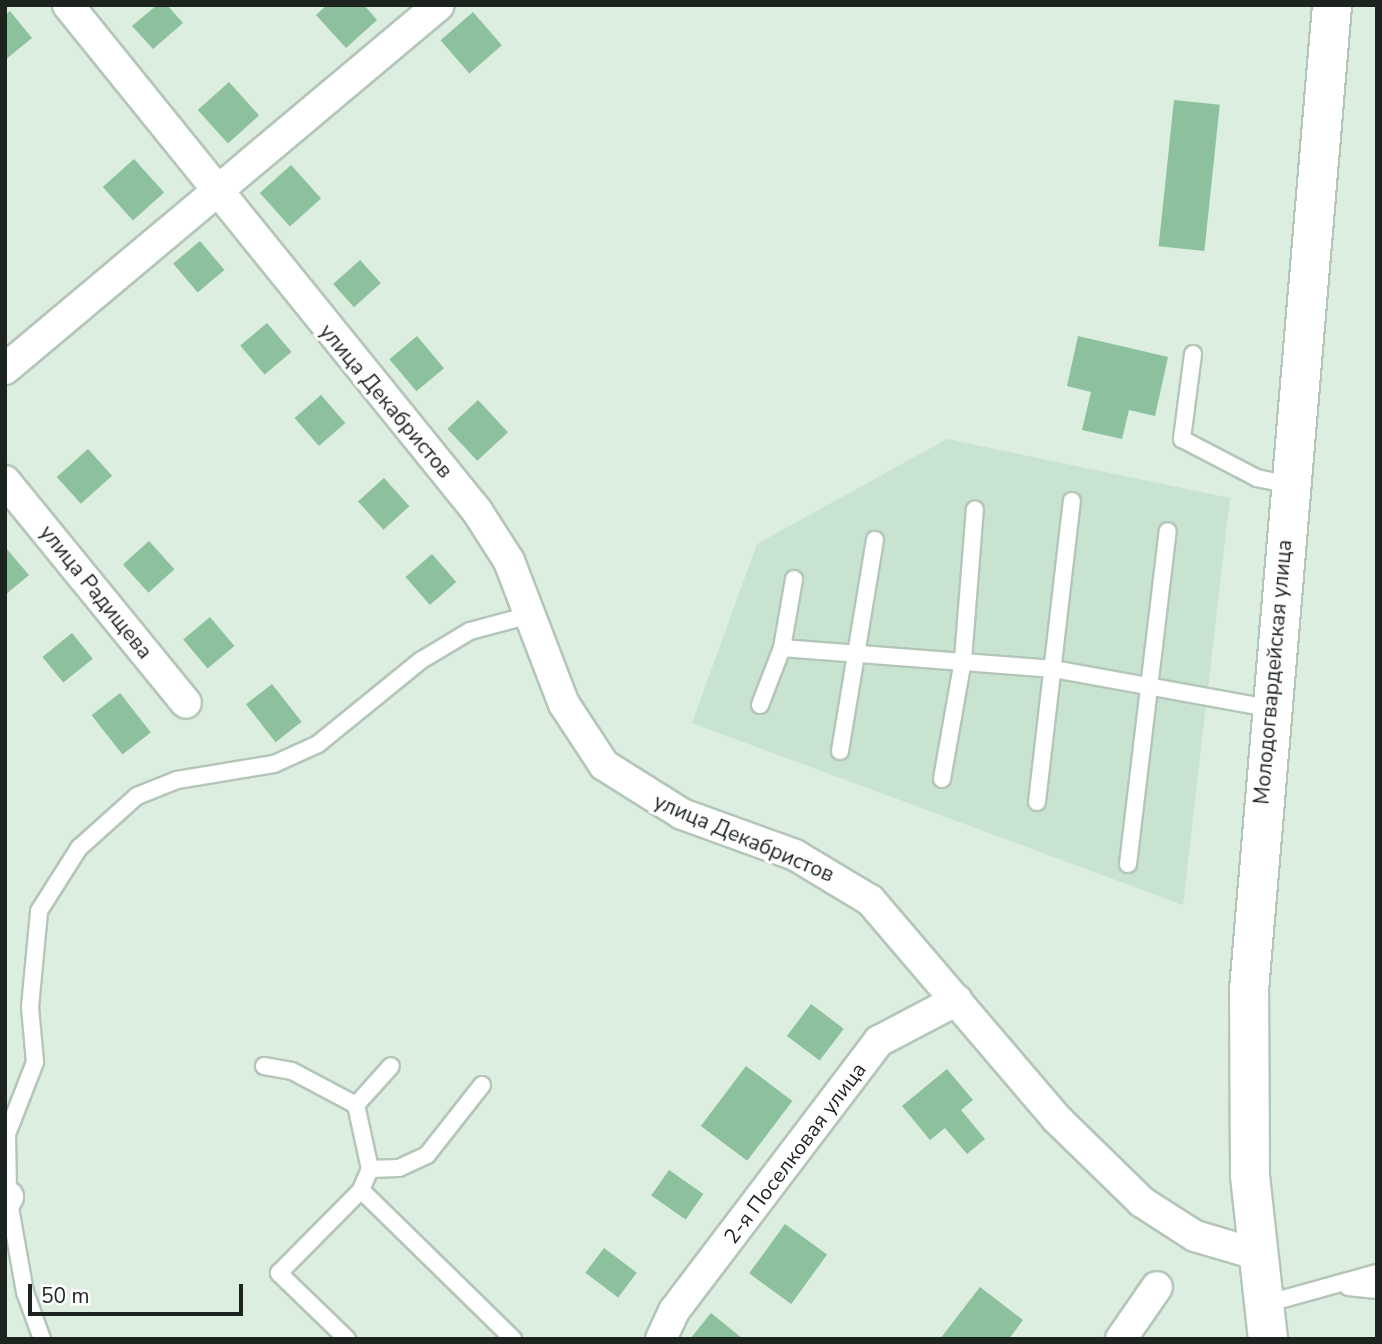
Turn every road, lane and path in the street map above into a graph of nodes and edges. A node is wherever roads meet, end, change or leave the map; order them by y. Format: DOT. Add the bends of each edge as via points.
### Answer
graph roads {
  1 [pos="68,5"];
  2 [pos="439,5"];
  3 [pos="1332,5"];
  4 [pos="214,192"];
  5 [pos="1193,354"];
  6 [pos="5,369"];
  7 [pos="5,481"];
  8 [pos="1289,485"];
  9 [pos="1072,501"];
  10 [pos="975,509"];
  11 [pos="1168,531"];
  12 [pos="875,540"];
  13 [pos="793,579"];
  14 [pos="530,615"];
  15 [pos="782,648"];
  16 [pos="853,656"];
  17 [pos="963,660"];
  18 [pos="1054,669"];
  19 [pos="1149,686"];
  20 [pos="186,703"];
  21 [pos="760,705"];
  22 [pos="1269,708"];
  23 [pos="839,751"];
  24 [pos="942,779"];
  25 [pos="1037,803"];
  26 [pos="1128,864"];
  27 [pos="957,1000"];
  28 [pos="264,1066"];
  29 [pos="391,1066"];
  30 [pos="482,1085"];
  31 [pos="356,1105"];
  32 [pos="370,1169"];
  33 [pos="361,1190"];
  34 [pos="7,1199"];
  35 [pos="1256,1254"];
  36 [pos="1377,1273"];
  37 [pos="1157,1287"];
  38 [pos="1344,1287"];
  39 [pos="1377,1290"];
  40 [pos="1266,1322"];
  41 [pos="42,1339"];
  42 [pos="347,1339"];
  43 [pos="513,1339"];
  44 [pos="661,1339"];
  45 [pos="1121,1339"];
  1 -- 4 [label="street, улица Декабристов"];
  2 -- 4 [label="street"];
  3 -- 8 [label="street, Молодогвардейская улица"];
  4 -- 6 [label="street"];
  4 -- 14 [label="street, улица Декабристов" via="477,511 509,561"];
  5 -- 8 [label="lane" via="1182,439 1257,478"];
  7 -- 20 [label="street, улица Радищева"];
  8 -- 22 [label="street, Молодогвардейская улица"];
  9 -- 18 [label="lane"];
  10 -- 17 [label="lane"];
  11 -- 19 [label="lane"];
  12 -- 16 [label="lane"];
  13 -- 15 [label="lane"];
  14 -- 27 [label="street, улица Декабристов" via="564,705 604,765 682,814 834,874 909,938"];
  14 -- 34 [label="lane" via="470,631 420,661 318,744 274,764 177,780 137,796 79,848 39,911 30,1007 35,1062 7,1133"];
  15 -- 16 [label="lane"];
  15 -- 21 [label="lane"];
  16 -- 17 [label="lane"];
  16 -- 23 [label="lane"];
  17 -- 18 [label="lane"];
  17 -- 24 [label="lane"];
  18 -- 19 [label="lane"];
  18 -- 25 [label="lane"];
  19 -- 22 [label="lane"];
  19 -- 26 [label="lane"];
  22 -- 35 [label="street, Молодогвардейская улица" via="1249,990"];
  27 -- 35 [label="street, улица Декабристов" via="1057,1119 1142,1202 1195,1236"];
  27 -- 44 [label="street, 2-я Поселковая улица" via="879,1041 674,1311"];
  28 -- 31 [label="lane" via="292,1071"];
  29 -- 31 [label="lane"];
  30 -- 32 [label="lane" via="426,1156 399,1168"];
  31 -- 32 [label="lane"];
  32 -- 33 [label="lane"];
  33 -- 42 [label="lane" via="279,1273"];
  33 -- 43 [label="lane"];
  34 -- 41 [label="lane" via="25,1293"];
  35 -- 40 [label="street, Молодогвардейская улица"];
  36 -- 38 [label="lane"];
  37 -- 45 [label="street"];
  38 -- 39 [label="lane"];
  38 -- 40 [label="lane"];
}
